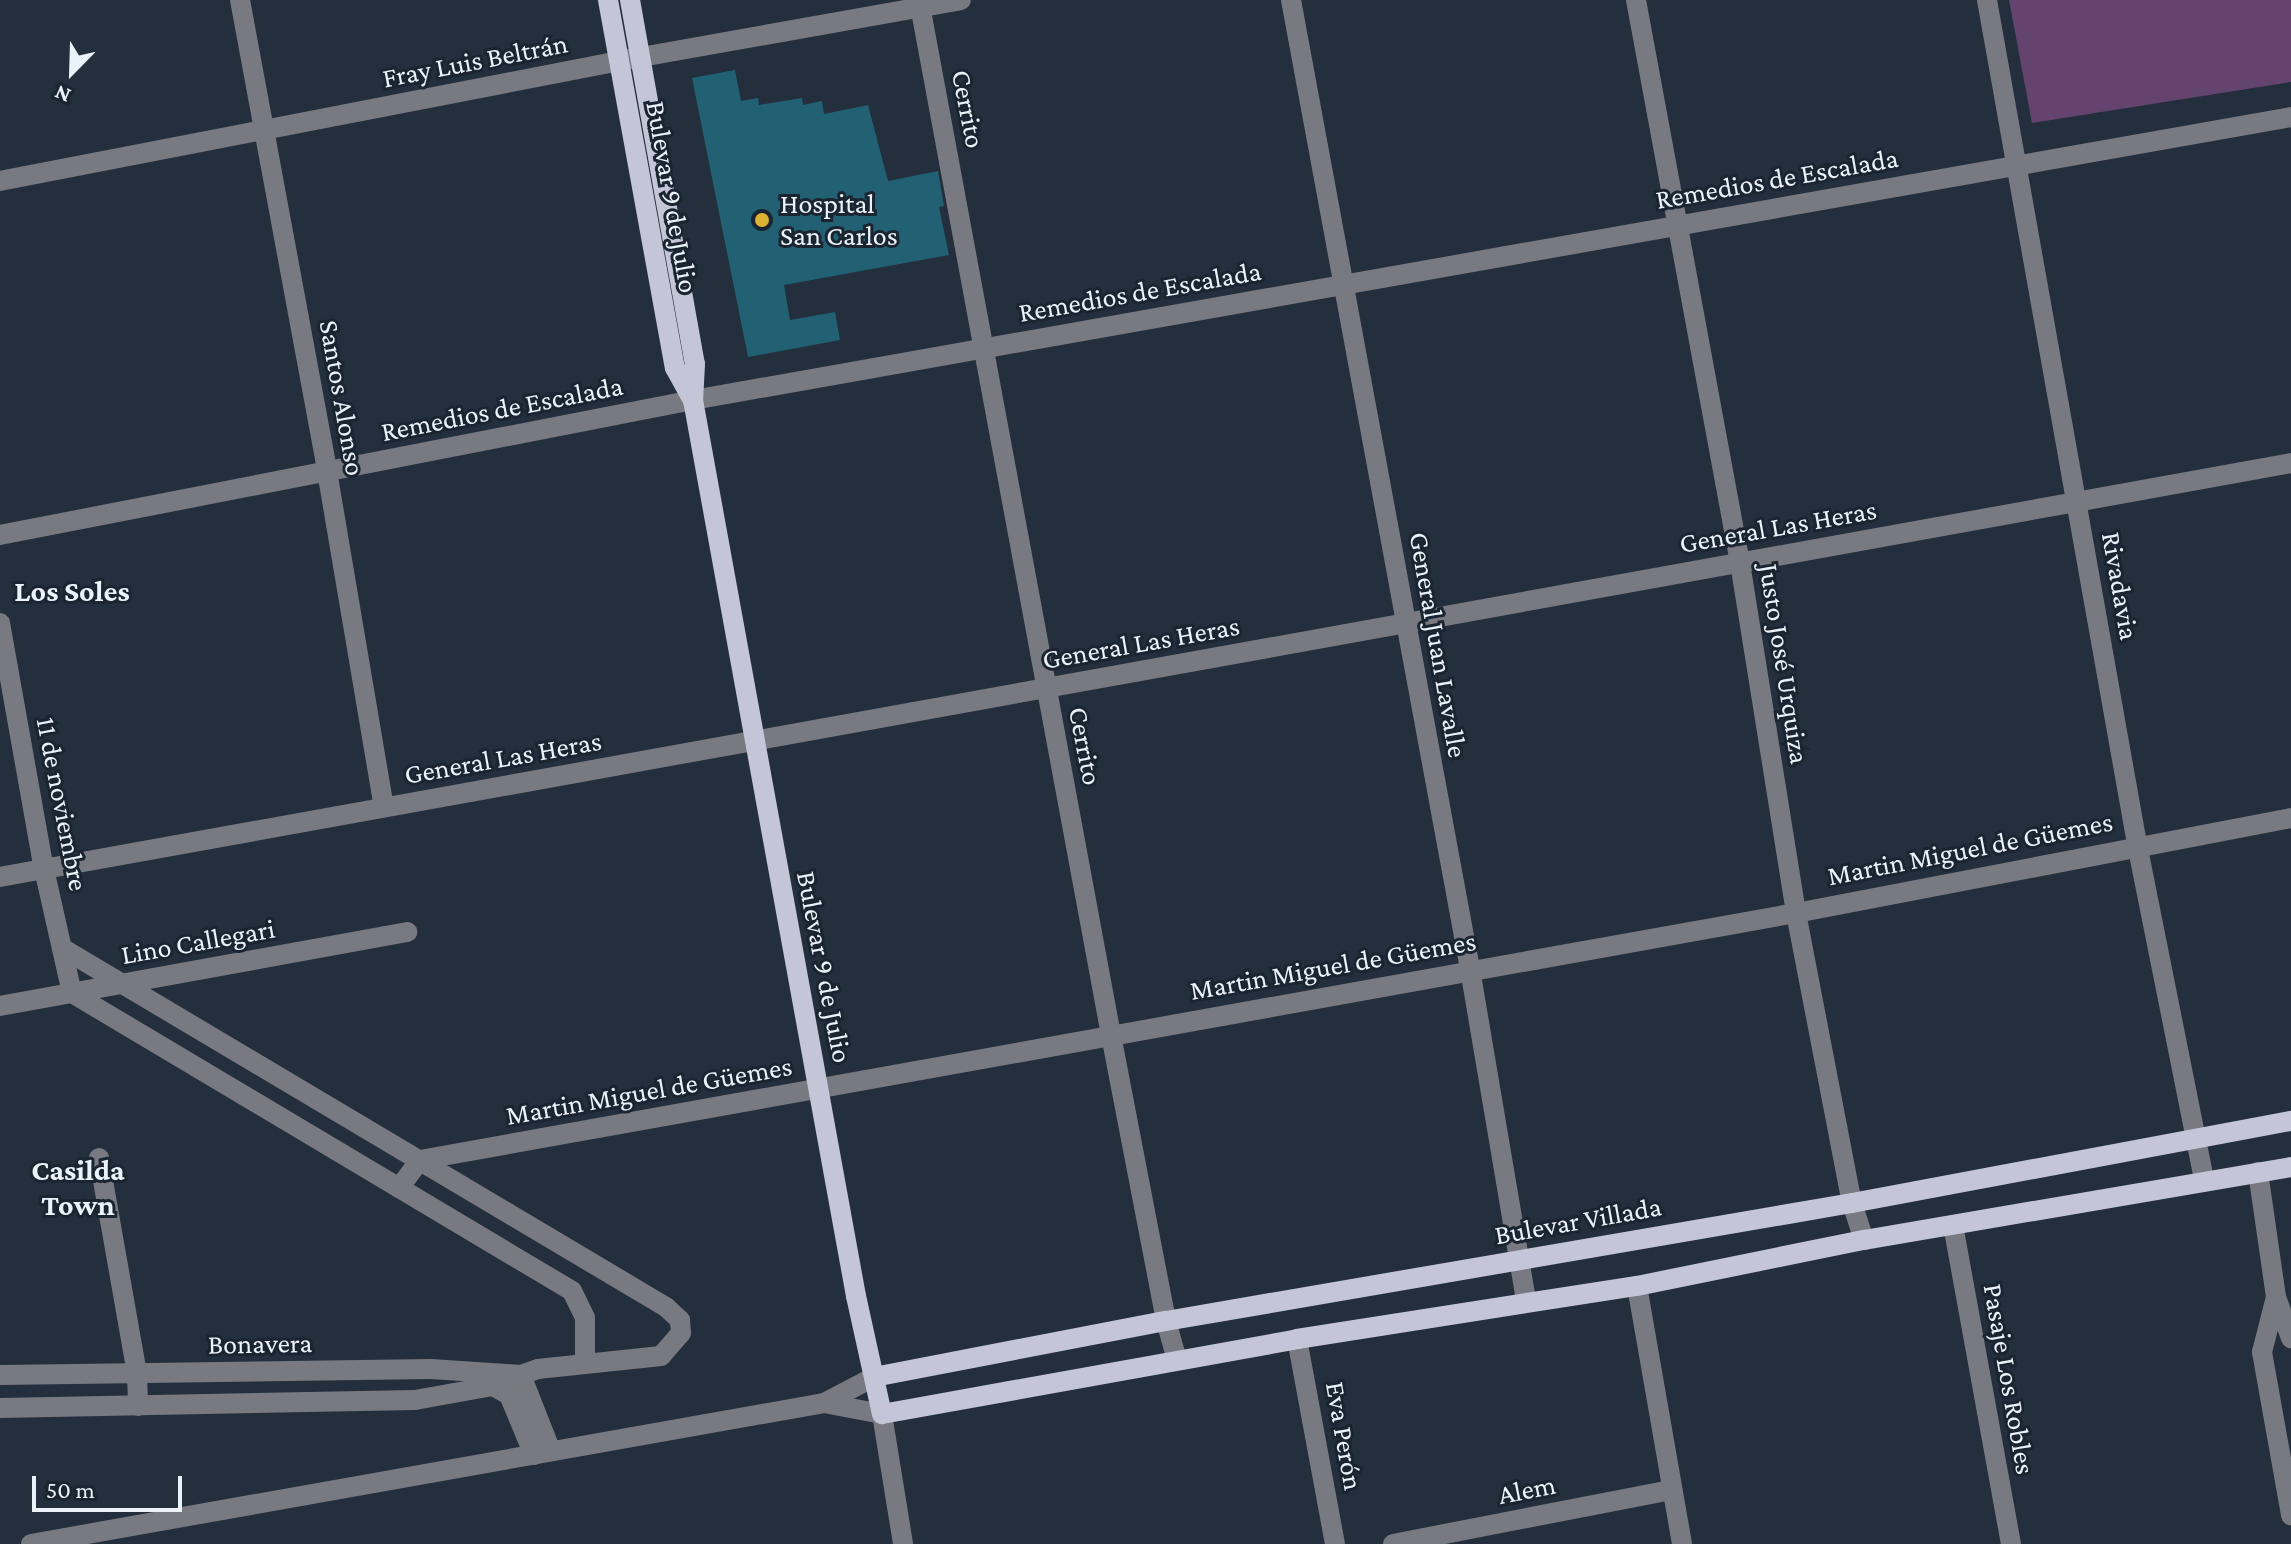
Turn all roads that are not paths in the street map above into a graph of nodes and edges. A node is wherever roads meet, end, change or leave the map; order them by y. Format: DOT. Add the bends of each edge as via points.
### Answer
graph roads {
  1 [pos="240,0"];
  2 [pos="608,0"];
  3 [pos="630,0"];
  4 [pos="961,0"];
  5 [pos="1291,0"];
  6 [pos="1636,0"];
  7 [pos="1987,0"];
  8 [pos="920,4"];
  9 [pos="640,57"];
  10 [pos="619,61"];
  11 [pos="2291,117"];
  12 [pos="264,131"];
  13 [pos="2017,164"];
  14 [pos="0,181"];
  15 [pos="1679,225"];
  16 [pos="1345,284"];
  17 [pos="985,348"];
  18 [pos="693,400"];
  19 [pos="2291,463"];
  20 [pos="327,471"];
  21 [pos="2077,501"];
  22 [pos="0,535"];
  23 [pos="1740,563"];
  24 [pos="0,623"];
  25 [pos="1406,623"];
  26 [pos="1046,688"];
  27 [pos="754,741"];
  28 [pos="384,807"];
  29 [pos="2291,818"];
  30 [pos="2137,844"];
  31 [pos="44,869"];
  32 [pos="0,877"];
  33 [pos="1796,913"];
  34 [pos="407,932"];
  35 [pos="62,948"];
  36 [pos="1470,969"];
  37 [pos="123,984"];
  38 [pos="72,993"];
  39 [pos="0,1006"];
  40 [pos="1111,1035"];
  41 [pos="818,1089"];
  42 [pos="2291,1121"];
  43 [pos="2195,1138"];
  44 [pos="99,1158"];
  45 [pos="420,1160"];
  46 [pos="2291,1167"];
  47 [pos="2258,1172"];
  48 [pos="2204,1180"];
  49 [pos="399,1188"];
  50 [pos="1852,1203"];
  51 [pos="1953,1225"];
  52 [pos="1864,1240"];
  53 [pos="1517,1260"];
  54 [pos="1637,1286"];
  55 [pos="2276,1297"];
  56 [pos="1526,1300"];
  57 [pos="1166,1321"];
  58 [pos="2291,1338"];
  59 [pos="1297,1339"];
  60 [pos="1177,1360"];
  61 [pos="585,1362"];
  62 [pos="137,1374"];
  63 [pos="0,1375"];
  64 [pos="521,1375"];
  65 [pos="874,1377"];
  66 [pos="509,1395"];
  67 [pos="824,1403"];
  68 [pos="138,1406"];
  69 [pos="0,1408"];
  70 [pos="882,1414"];
  71 [pos="542,1453"];
  72 [pos="1672,1490"];
  73 [pos="2291,1515"];
  74 [pos="31,1544"];
  75 [pos="903,1544"];
  76 [pos="1335,1544"];
  77 [pos="1393,1544"];
  78 [pos="1682,1544"];
  79 [pos="2011,1544"];
  1 -- 12 [label="street, Santos Alonso"];
  2 -- 10 [label="main road, Bulevar 9 de Julio"];
  3 -- 9 [label="main road, Bulevar 9 de Julio"];
  4 -- 8 [label="street, Fray Luis Beltrán"];
  5 -- 16 [label="street, General Juan Lavalle"];
  6 -- 15 [label="street, Justo José Urquiza"];
  7 -- 13 [label="street, Rivadavia"];
  8 -- 9 [label="street, Fray Luis Beltrán"];
  8 -- 17 [label="street, Cerrito"];
  9 -- 10 [label="street, Fray Luis Beltrán"];
  9 -- 18 [label="main road, Bulevar 9 de Julio" via="695,364"];
  10 -- 12 [label="street, Fray Luis Beltrán"];
  10 -- 18 [label="main road, Bulevar 9 de Julio" via="675,368"];
  11 -- 13 [label="street, Remedios de Escalada"];
  12 -- 14 [label="street, Fray Luis Beltrán"];
  12 -- 20 [label="street, Santos Alonso"];
  13 -- 15 [label="street, Remedios de Escalada"];
  13 -- 21 [label="street, Rivadavia"];
  15 -- 16 [label="street, Remedios de Escalada"];
  15 -- 23 [label="street, Justo José Urquiza"];
  16 -- 17 [label="street, Remedios de Escalada"];
  16 -- 25 [label="street, General Juan Lavalle"];
  17 -- 18 [label="street, Remedios de Escalada"];
  17 -- 26 [label="street, Cerrito"];
  18 -- 20 [label="street, Remedios de Escalada"];
  18 -- 27 [label="main road, Bulevar 9 de Julio"];
  19 -- 21 [label="street, General Las Heras"];
  20 -- 22 [label="street, Remedios de Escalada"];
  20 -- 28 [label="street, Santos Alonso"];
  21 -- 23 [label="street, General Las Heras"];
  21 -- 30 [label="street, Rivadavia"];
  23 -- 25 [label="street, General Las Heras"];
  23 -- 33 [label="street, Justo José Urquiza"];
  24 -- 31 [label="street, 11 de noviembre"];
  25 -- 26 [label="street, General Las Heras"];
  25 -- 36 [label="street, General Juan Lavalle"];
  26 -- 27 [label="street, General Las Heras"];
  26 -- 40 [label="street, Cerrito"];
  27 -- 28 [label="street, General Las Heras"];
  27 -- 41 [label="main road, Bulevar 9 de Julio"];
  28 -- 31 [label="street, General Las Heras"];
  29 -- 30 [label="street, Martin Miguel de Güemes"];
  30 -- 33 [label="street, Martin Miguel de Güemes"];
  30 -- 43 [label="street, Rivadavia"];
  31 -- 32 [label="street, General Las Heras"];
  31 -- 35 [label="street, 11 de noviembre"];
  33 -- 36 [label="street, Martin Miguel de Güemes"];
  33 -- 50 [label="street, Justo José Urquiza"];
  34 -- 37 [label="street, Lino Callegari"];
  35 -- 37 [label="street"];
  35 -- 38 [label="street, 11 de noviembre"];
  36 -- 40 [label="street, Martin Miguel de Güemes"];
  36 -- 53 [label="street, General Juan Lavalle"];
  37 -- 38 [label="street, Lino Callegari"];
  37 -- 45 [label="street"];
  38 -- 39 [label="street, Lino Callegari"];
  38 -- 49 [label="street"];
  40 -- 41 [label="street, Martin Miguel de Güemes"];
  40 -- 57 [label="street, Cerrito"];
  41 -- 45 [label="street, Martin Miguel de Güemes"];
  41 -- 65 [label="main road, Bulevar 9 de Julio"];
  42 -- 43 [label="main road, Bulevar Villada"];
  43 -- 48 [label="street, Rivadavia"];
  43 -- 50 [label="main road, Bulevar Villada"];
  44 -- 62 [label="street"];
  45 -- 49 [label="street"];
  45 -- 61 [label="street, Bonavera" via="680,1320 681,1333 661,1356"];
  46 -- 47 [label="main road"];
  47 -- 48 [label="main road"];
  47 -- 55 [label="street"];
  48 -- 51 [label="main road"];
  49 -- 61 [label="street" via="572,1291 585,1318"];
  50 -- 52 [label="street, Justo José Urquiza"];
  50 -- 53 [label="main road, Bulevar Villada"];
  51 -- 52 [label="main road"];
  51 -- 79 [label="street, Pasaje Los Robles"];
  52 -- 54 [label="main road"];
  53 -- 56 [label="street, General Juan Lavalle"];
  53 -- 57 [label="main road, Bulevar Villada"];
  54 -- 56 [label="main road"];
  54 -- 72 [label="street"];
  55 -- 58 [label="street"];
  55 -- 73 [label="street" via="2262,1352"];
  56 -- 59 [label="main road"];
  57 -- 60 [label="street, Cerrito"];
  57 -- 65 [label="main road, Bulevar Villada"];
  59 -- 60 [label="main road"];
  59 -- 76 [label="street, Eva Perón"];
  60 -- 70 [label="main road"];
  61 -- 64 [label="street, Bonavera"];
  62 -- 63 [label="street, Bonavera"];
  62 -- 64 [label="street, Bonavera" via="431,1369"];
  62 -- 68 [label="street"];
  64 -- 66 [label="street"];
  64 -- 71 [label="street"];
  65 -- 67 [label="street"];
  65 -- 70 [label="main road, Bulevar 9 de Julio"];
  66 -- 68 [label="street" via="482,1386 415,1400"];
  66 -- 71 [label="street"];
  67 -- 70 [label="street"];
  67 -- 71 [label="street"];
  68 -- 69 [label="street"];
  70 -- 75 [label="street, Bulevar 9 de Julio"];
  71 -- 74 [label="street"];
  72 -- 77 [label="street, Alem"];
  72 -- 78 [label="street"];
}
